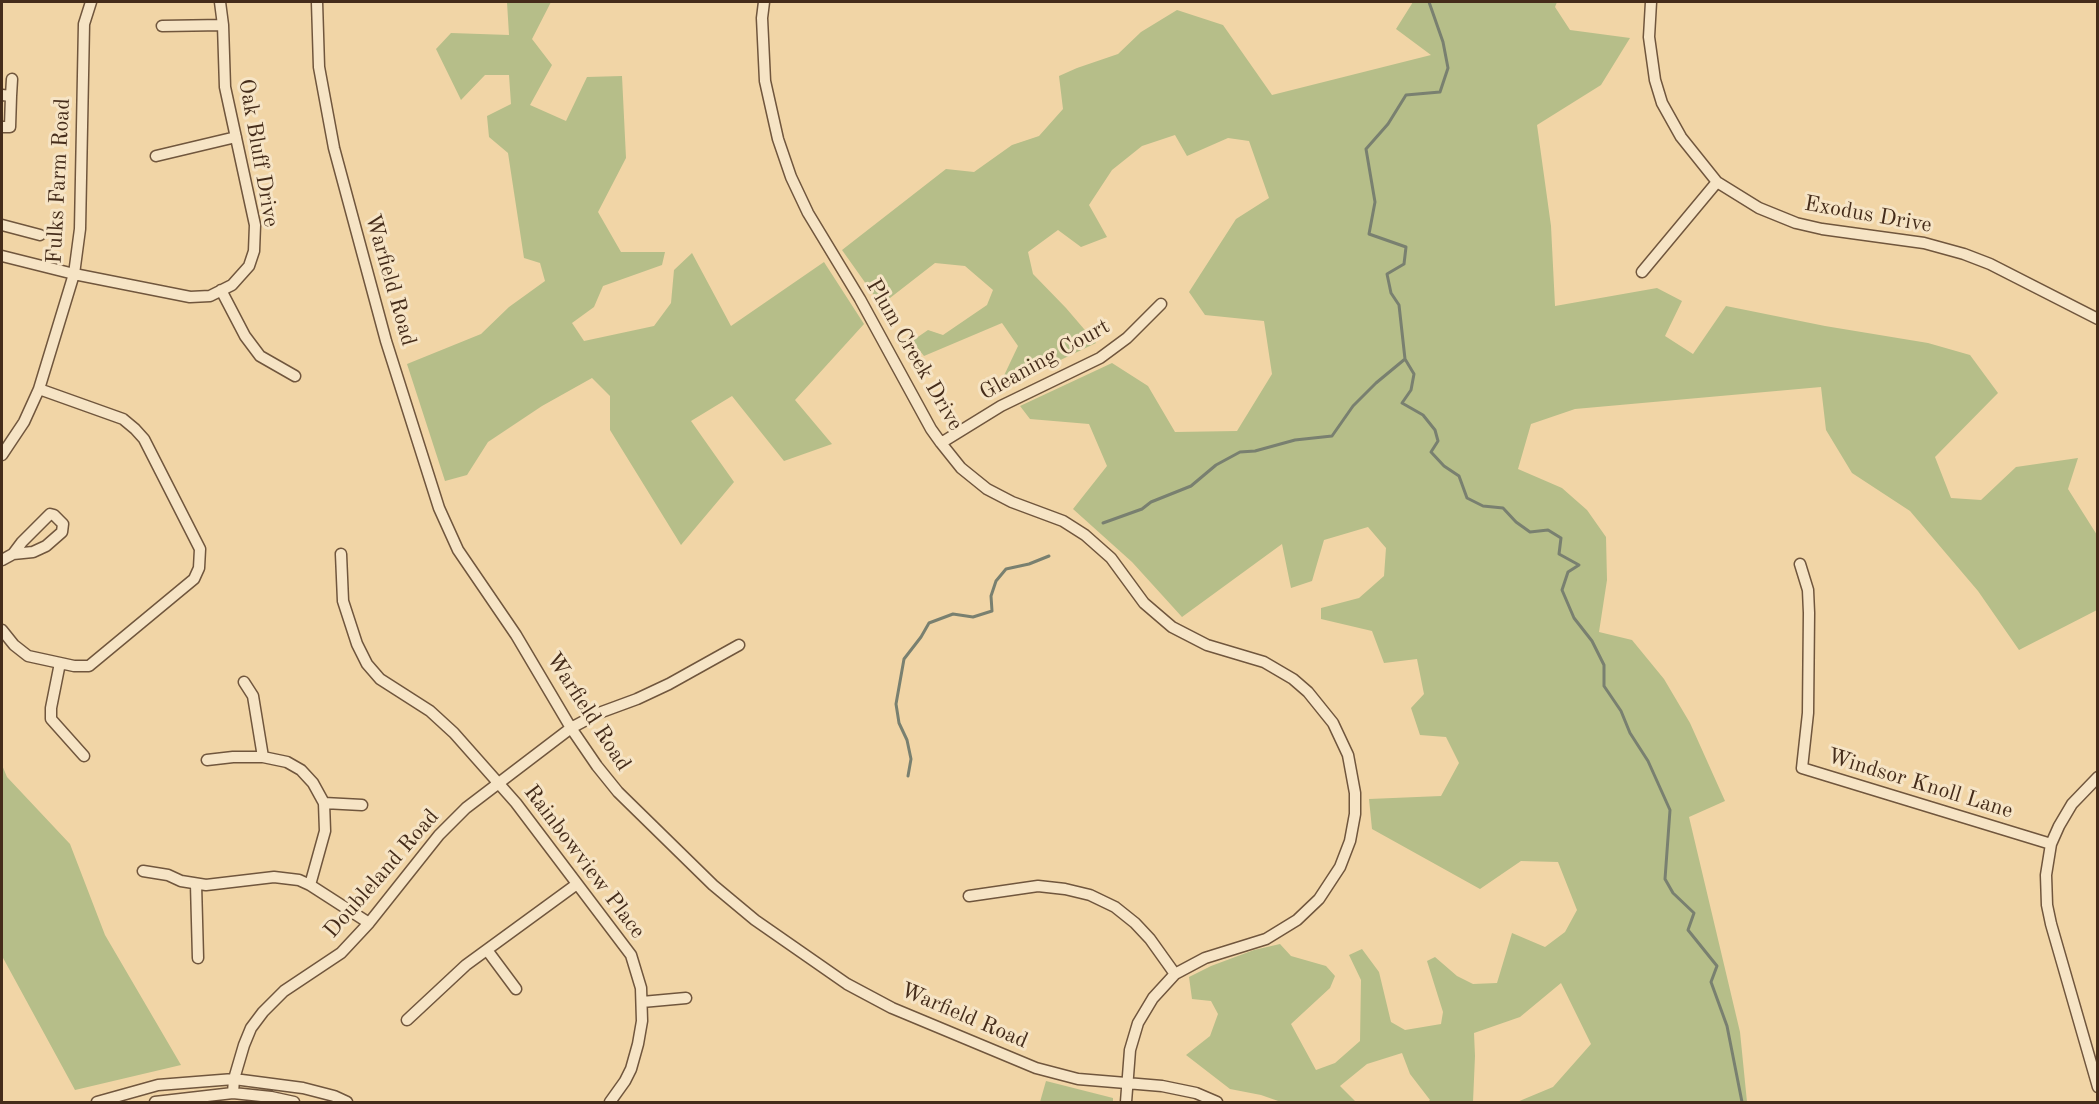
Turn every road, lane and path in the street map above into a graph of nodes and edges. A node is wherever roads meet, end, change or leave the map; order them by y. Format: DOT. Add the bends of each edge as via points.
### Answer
graph roads {
  1 [pos="91,2"];
  2 [pos="220,2"];
  3 [pos="317,2"];
  4 [pos="764,2"];
  5 [pos="1651,2"];
  6 [pos="162,26"];
  7 [pos="223,26"];
  8 [pos="12,79"];
  9 [pos="6,95"];
  10 [pos="2,127"];
  11 [pos="236,137"];
  12 [pos="156,156"];
  13 [pos="1717,182"];
  14 [pos="2,225"];
  15 [pos="40,235"];
  16 [pos="2,256"];
  17 [pos="1642,272"];
  18 [pos="74,274"];
  19 [pos="221,290"];
  20 [pos="1161,304"];
  21 [pos="2097,319"];
  22 [pos="295,376"];
  23 [pos="39,389"];
  24 [pos="941,443"];
  25 [pos="2,455"];
  26 [pos="13,554"];
  27 [pos="341,554"];
  28 [pos="2,560"];
  29 [pos="1800,564"];
  30 [pos="2,630"];
  31 [pos="739,645"];
  32 [pos="60,663"];
  33 [pos="244,682"];
  34 [pos="571,728"];
  35 [pos="84,756"];
  36 [pos="263,757"];
  37 [pos="207,760"];
  38 [pos="2097,777"];
  39 [pos="498,783"];
  40 [pos="324,803"];
  41 [pos="362,805"];
  42 [pos="2051,844"];
  43 [pos="143,871"];
  44 [pos="196,884"];
  45 [pos="578,884"];
  46 [pos="310,885"];
  47 [pos="969,896"];
  48 [pos="369,923"];
  49 [pos="487,950"];
  50 [pos="198,958"];
  51 [pos="1175,974"];
  52 [pos="516,989"];
  53 [pos="686,998"];
  54 [pos="642,1002"];
  55 [pos="407,1020"];
  56 [pos="234,1079"];
  57 [pos="1127,1083"];
  58 [pos="2097,1087"];
  59 [pos="233,1093"];
  60 [pos="97,1102"];
  61 [pos="155,1102"];
  62 [pos="294,1102"];
  63 [pos="347,1102"];
  64 [pos="610,1102"];
  65 [pos="1126,1102"];
  66 [pos="1217,1102"];
  1 -- 18 [label="street, Fulks Farm Road" via="84,24 80,229"];
  2 -- 7 [label="street, Oak Bluff Drive"];
  3 -- 34 [label="street, Warfield Road" via="319,67 334,148 386,341 439,508 458,550 511,627"];
  4 -- 24 [label="street, Plum Creek Drive" via="765,81 777,139 791,177"];
  5 -- 13 [label="street, Exodus Drive" via="1649,37 1662,103 1681,137"];
  6 -- 7 [label="street"];
  7 -- 11 [label="street, Oak Bluff Drive" via="225,87"];
  8 -- 9 [label="street"];
  9 -- 10 [label="street" via="10,127"];
  11 -- 12 [label="street"];
  11 -- 19 [label="street, Oak Bluff Drive" via="255,225 254,250 249,266 232,285"];
  13 -- 17 [label="street"];
  13 -- 21 [label="street, Exodus Drive" via="1759,208 1796,223 1924,243 1964,254"];
  14 -- 15 [label="street"];
  16 -- 18 [label="street, Oak Bluff Drive"];
  18 -- 19 [label="street, Oak Bluff Drive" via="190,297 210,296"];
  18 -- 23 [label="street, Fulks Farm Road"];
  19 -- 22 [label="street" via="260,356"];
  20 -- 24 [label="street, Gleaning Court" via="1100,358 1001,405"];
  23 -- 25 [label="street, Fulks Farm Road" via="24,422"];
  23 -- 32 [label="street" via="123,419 135,429 144,439 200,549 200,568 194,579 89,666"];
  24 -- 51 [label="street, Plum Creek Drive" via="961,468 987,489 1063,521 1085,535 1110,558 1144,603 1172,627 1207,645 1264,662 1308,692 1334,723 1348,755 1355,794 1352,831 1340,867 1319,899 1297,920 1266,939 1205,958"];
  26 -- 26 [label="street" via="46,546 62,532 63,524 50,514"];
  26 -- 28 [label="street"];
  27 -- 39 [label="street, Rainbowview Place" via="343,601 367,664 380,679 430,711"];
  29 -- 42 [label="street, Windsor Knoll Lane" via="1808,590 1809,613 1808,714 1802,768"];
  30 -- 32 [label="street" via="28,656"];
  31 -- 34 [label="street, Doubleland Road" via="669,684"];
  32 -- 35 [label="street" via="51,719"];
  33 -- 36 [label="street" via="253,696"];
  34 -- 39 [label="street, Doubleland Road"];
  34 -- 57 [label="street, Warfield Road" via="618,792 713,885 755,920 847,984 892,1008 1036,1068 1078,1078"];
  36 -- 37 [label="street"];
  36 -- 40 [label="street" via="287,762 301,770"];
  38 -- 42 [label="street" via="2072,804"];
  39 -- 45 [label="street, Rainbowview Place"];
  39 -- 48 [label="street, Doubleland Road" via="439,835"];
  40 -- 41 [label="street"];
  40 -- 46 [label="street" via="325,831"];
  42 -- 58 [label="street" via="2047,905"];
  43 -- 44 [label="street"];
  44 -- 46 [label="street" via="274,877"];
  44 -- 50 [label="street"];
  45 -- 49 [label="street"];
  45 -- 54 [label="street, Rainbowview Place" via="631,955"];
  46 -- 48 [label="street"];
  47 -- 51 [label="street" via="1038,886 1090,895 1115,907 1135,923"];
  48 -- 56 [label="street, Doubleland Road" via="341,953 284,991 263,1012 251,1028"];
  49 -- 52 [label="street"];
  49 -- 55 [label="street"];
  51 -- 57 [label="street, Plum Creek Drive" via="1138,1023"];
  53 -- 54 [label="street"];
  54 -- 64 [label="street, Rainbowview Place" via="640,1033 631,1069"];
  56 -- 59 [label="street, Doubleland Road"];
  56 -- 60 [label="street" via="158,1085"];
  56 -- 63 [label="street" via="303,1088"];
  57 -- 65 [label="street, Plum Creek Drive"];
  57 -- 66 [label="street, Warfield Road" via="1196,1093"];
  59 -- 61 [label="street"];
  59 -- 62 [label="street"];
}
